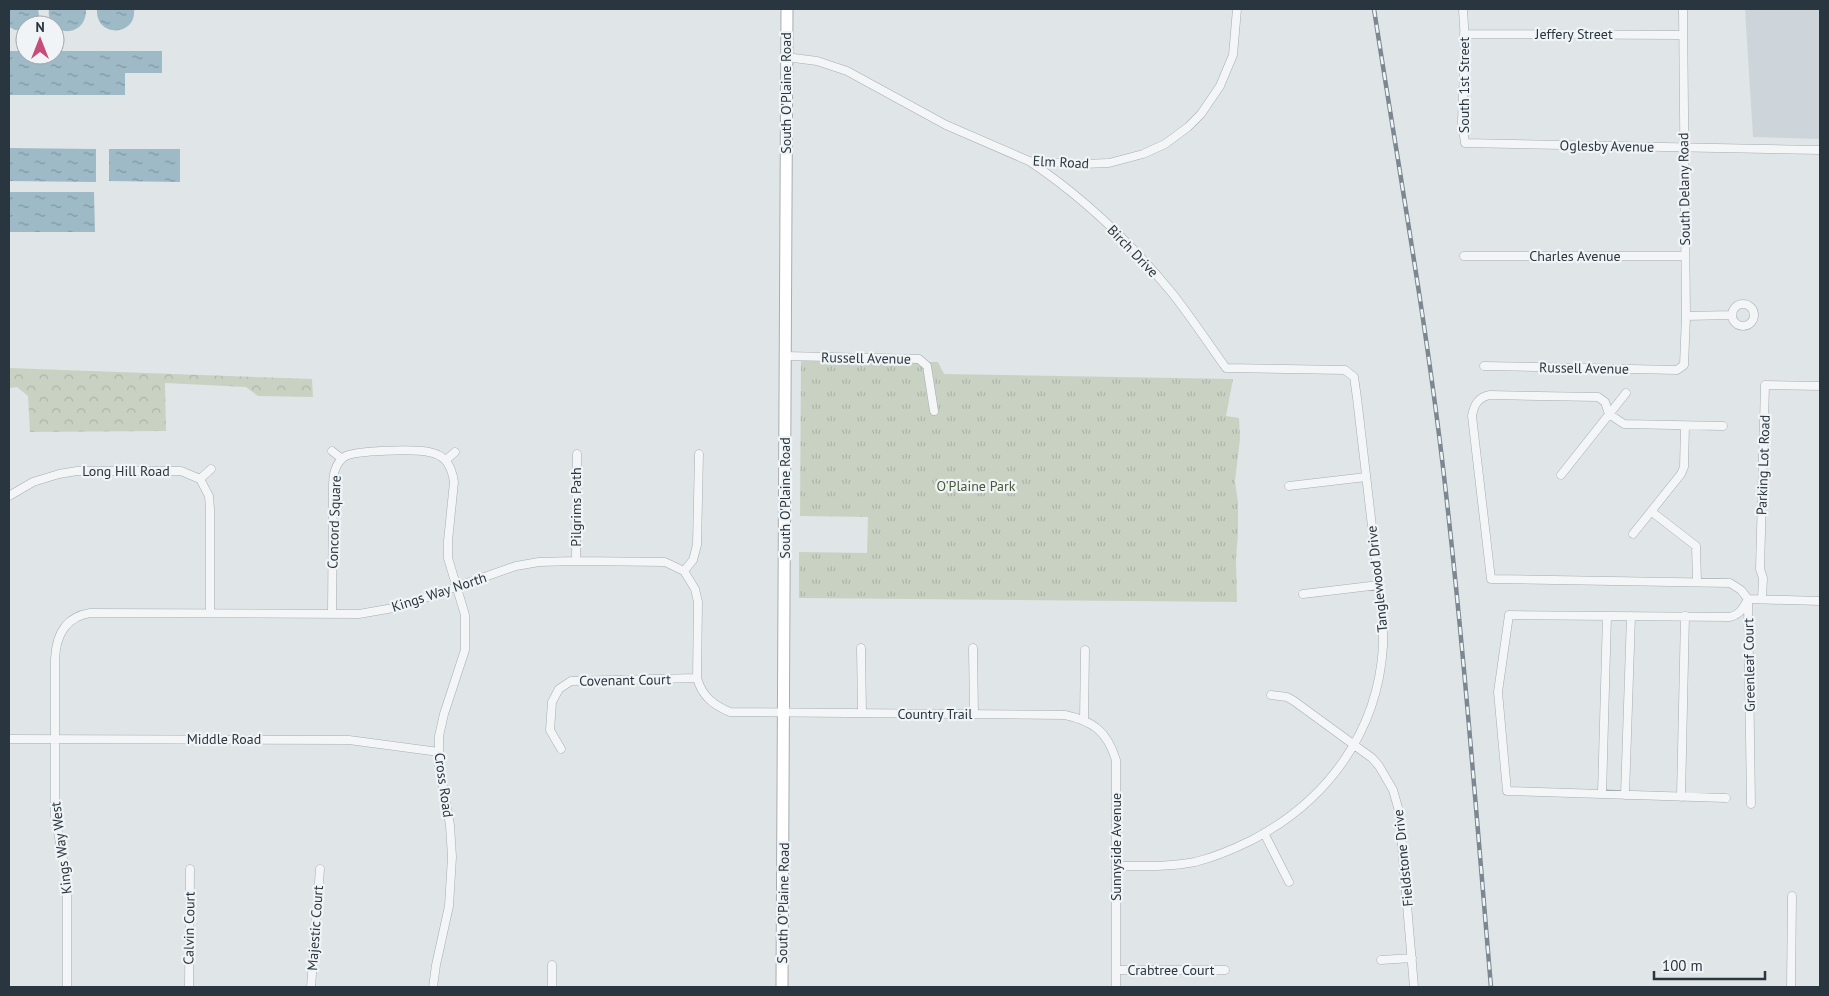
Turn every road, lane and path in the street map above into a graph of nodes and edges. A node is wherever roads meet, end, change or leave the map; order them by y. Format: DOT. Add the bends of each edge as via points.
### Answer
graph roads {
  1 [pos="787,9"];
  2 [pos="1237,9"];
  3 [pos="1463,9"];
  4 [pos="1683,9"];
  5 [pos="1464,34"];
  6 [pos="1683,35"];
  7 [pos="786,57"];
  8 [pos="1483,144"];
  9 [pos="1684,147"];
  10 [pos="1820,150"];
  11 [pos="1029,161"];
  12 [pos="1464,256"];
  13 [pos="1685,256"];
  14 [pos="1686,316"];
  15 [pos="1732,316"];
  16 [pos="785,356"];
  17 [pos="1484,366"];
  18 [pos="1682,368"];
  19 [pos="1820,386"];
  20 [pos="1626,393"];
  21 [pos="1356,398"];
  22 [pos="934,411"];
  23 [pos="1609,414"];
  24 [pos="1685,426"];
  25 [pos="1723,426"];
  26 [pos="332,451"];
  27 [pos="454,452"];
  28 [pos="577,454"];
  29 [pos="699,454"];
  30 [pos="342,460"];
  31 [pos="446,460"];
  32 [pos="211,469"];
  33 [pos="1561,474"];
  34 [pos="1366,477"];
  35 [pos="200,479"];
  36 [pos="1289,486"];
  37 [pos="9,496"];
  38 [pos="1652,512"];
  39 [pos="1633,534"];
  40 [pos="576,561"];
  41 [pos="684,572"];
  42 [pos="1697,582"];
  43 [pos="1378,585"];
  44 [pos="457,587"];
  45 [pos="1303,594"];
  46 [pos="1748,599"];
  47 [pos="1762,599"];
  48 [pos="1820,601"];
  49 [pos="210,613"];
  50 [pos="332,614"];
  51 [pos="1607,616"];
  52 [pos="1631,616"];
  53 [pos="1685,616"];
  54 [pos="861,648"];
  55 [pos="973,648"];
  56 [pos="1085,650"];
  57 [pos="697,678"];
  58 [pos="1271,694"];
  59 [pos="784,713"];
  60 [pos="862,713"];
  61 [pos="974,714"];
  62 [pos="1084,720"];
  63 [pos="9,739"];
  64 [pos="55,739"];
  65 [pos="1355,744"];
  66 [pos="561,748"];
  67 [pos="439,752"];
  68 [pos="1602,794"];
  69 [pos="1625,795"];
  70 [pos="1681,797"];
  71 [pos="1726,798"];
  72 [pos="1751,804"];
  73 [pos="1264,833"];
  74 [pos="1116,866"];
  75 [pos="190,869"];
  76 [pos="320,869"];
  77 [pos="1289,882"];
  78 [pos="1792,896"];
  79 [pos="1412,958"];
  80 [pos="1381,960"];
  81 [pos="552,965"];
  82 [pos="1116,970"];
  83 [pos="1226,970"];
  84 [pos="67,987"];
  85 [pos="189,987"];
  86 [pos="311,987"];
  87 [pos="433,987"];
  88 [pos="552,987"];
  89 [pos="782,987"];
  90 [pos="1116,987"];
  91 [pos="1414,987"];
  92 [pos="1791,987"];
  1 -- 7 [label="main road, South O'Plaine Road"];
  2 -- 11 [label="street, Elm Road" via="1233,55 1226,76 1201,114 1176,136 1143,154 1109,163"];
  3 -- 5 [label="street, South 1st Street"];
  4 -- 6 [label="street, South Delany Road"];
  5 -- 6 [label="street, Jeffery Street"];
  5 -- 8 [label="street, South 1st Street" via="1463,133 1466,144"];
  6 -- 9 [label="street, South Delany Road"];
  7 -- 11 [label="street, Elm Road" via="817,61 847,71 946,125"];
  7 -- 16 [label="main road, South O'Plaine Road"];
  8 -- 9 [label="street, Oglesby Avenue"];
  9 -- 10 [label="street, Oglesby Avenue"];
  9 -- 13 [label="street, South Delany Road"];
  11 -- 21 [label="street, Birch Drive" via="1082,200 1130,246 1173,295 1226,368 1345,370 1354,377"];
  12 -- 13 [label="street, Charles Avenue"];
  13 -- 14 [label="street, South Delany Road"];
  14 -- 15 [label="street"];
  14 -- 18 [label="street, South Delany Road" via="1686,360"];
  16 -- 22 [label="street, Russell Avenue" via="919,359 927,366"];
  16 -- 59 [label="main road, South O'Plaine Road"];
  17 -- 18 [label="street, Russell Avenue"];
  19 -- 47 [label="street, Parking Lot Road" via="1765,385"];
  20 -- 23 [label="street"];
  21 -- 34 [label="street, Tanglewood Drive"];
  23 -- 24 [label="street" via="1624,424"];
  23 -- 33 [label="street"];
  23 -- 42 [label="street" via="1605,402 1598,396 1490,394 1476,403 1472,416 1491,579"];
  24 -- 25 [label="street"];
  24 -- 38 [label="street" via="1681,474"];
  26 -- 30 [label="street"];
  27 -- 31 [label="street"];
  28 -- 40 [label="street, Pilgrims Path"];
  29 -- 41 [label="street" via="697,545 693,560"];
  30 -- 31 [label="street, Concord Square" via="350,454 364,452 428,452"];
  30 -- 50 [label="street, Concord Square" via="334,473"];
  31 -- 44 [label="street" via="454,482 448,558"];
  32 -- 35 [label="street"];
  34 -- 36 [label="street"];
  34 -- 43 [label="street, Tanglewood Drive"];
  35 -- 37 [label="street, Long Hill Road" via="181,471 77,471 33,482"];
  35 -- 49 [label="street" via="209,496 210,509"];
  38 -- 39 [label="street"];
  38 -- 42 [label="street" via="1696,546"];
  40 -- 41 [label="street, Kings Way North" via="658,561"];
  40 -- 44 [label="street, Kings Way North" via="516,566"];
  41 -- 57 [label="street" via="693,584 698,602"];
  42 -- 46 [label="street" via="1730,583"];
  43 -- 45 [label="street"];
  43 -- 65 [label="street, Tanglewood Drive" via="1383,625 1381,664 1371,709"];
  44 -- 50 [label="street, Kings Way North" via="387,610"];
  44 -- 67 [label="street, Cross Road" via="465,615 466,650 444,714"];
  46 -- 47 [label="street, Greenleaf Court"];
  46 -- 53 [label="street" via="1738,615"];
  46 -- 72 [label="street, Greenleaf Court"];
  47 -- 48 [label="street, Greenleaf Court"];
  49 -- 50 [label="street, Kings Way North"];
  49 -- 64 [label="street, Kings Way North" via="90,613 71,621 56,644"];
  51 -- 52 [label="street"];
  51 -- 68 [label="street"];
  51 -- 68 [label="street" via="1509,615 1498,692 1507,791"];
  52 -- 53 [label="street"];
  52 -- 69 [label="street"];
  53 -- 70 [label="street"];
  54 -- 60 [label="street"];
  55 -- 61 [label="street"];
  56 -- 62 [label="street"];
  57 -- 59 [label="street" via="704,695 730,712"];
  57 -- 66 [label="street, Covenant Court" via="571,681 559,689 552,702 550,730"];
  58 -- 65 [label="street, Fieldstone Drive" via="1294,701"];
  59 -- 60 [label="street, Country Trail"];
  59 -- 89 [label="main road, South O'Plaine Road"];
  60 -- 61 [label="street, Country Trail"];
  61 -- 62 [label="street, Country Trail" via="1065,715"];
  62 -- 74 [label="street, Sunnyside Avenue" via="1100,730 1116,760"];
  63 -- 64 [label="street, Middle Road"];
  64 -- 67 [label="street, Middle Road" via="349,740"];
  64 -- 84 [label="street, Kings Way West" via="55,816 67,881"];
  65 -- 73 [label="street, Tanglewood Drive" via="1315,796"];
  65 -- 79 [label="street, Fieldstone Drive" via="1380,766 1397,801"];
  67 -- 87 [label="street, Cross Road" via="452,857 449,906"];
  68 -- 69 [label="street"];
  69 -- 70 [label="street"];
  70 -- 71 [label="street"];
  73 -- 74 [label="street, Tanglewood Drive" via="1224,853 1196,861 1162,866"];
  73 -- 77 [label="street"];
  74 -- 82 [label="street, Sunnyside Avenue"];
  75 -- 85 [label="street, Calvin Court"];
  76 -- 86 [label="street, Majestic Court"];
  78 -- 92 [label="street"];
  79 -- 80 [label="street"];
  79 -- 91 [label="street, Fieldstone Drive"];
  81 -- 88 [label="street"];
  82 -- 83 [label="street, Crabtree Court"];
  82 -- 90 [label="street, Sunnyside Avenue"];
}
